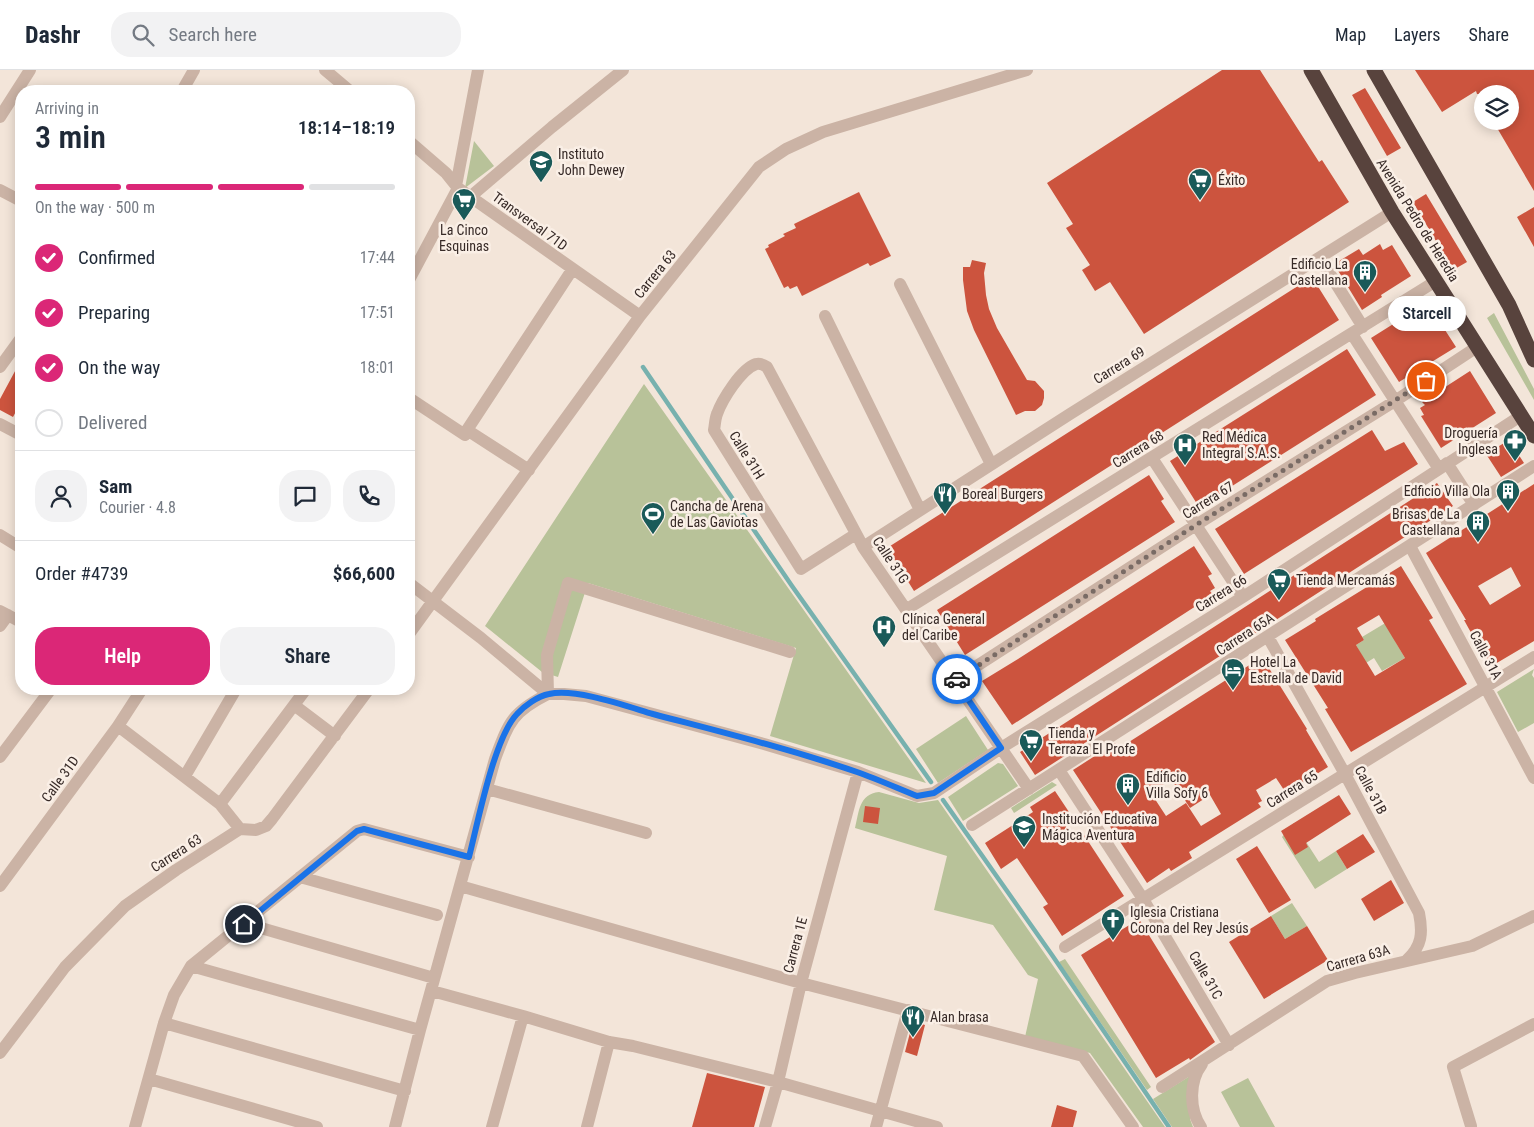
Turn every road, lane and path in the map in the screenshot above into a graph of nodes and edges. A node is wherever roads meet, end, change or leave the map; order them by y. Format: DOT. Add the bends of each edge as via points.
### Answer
graph roads {
  1 [pos="30,70"];
  2 [pos="194,70"];
  3 [pos="325,70"];
  4 [pos="478,70"];
  5 [pos="623,70"];
  6 [pos="1027,70"];
  7 [pos="1311,70"];
  8 [pos="1374,70"];
  9 [pos="20,85"];
  10 [pos="185,85"];
  11 [pos="342,85"];
  12 [pos="15,94"];
  13 [pos="0,117"];
  14 [pos="415,146"];
  15 [pos="457,187"];
  16 [pos="0,190"];
  17 [pos="470,197"];
  18 [pos="15,198"];
  19 [pos="1392,212"];
  20 [pos="1320,258"];
  21 [pos="415,268"];
  22 [pos="572,270"];
  23 [pos="1436,281"];
  24 [pos="900,284"];
  25 [pos="640,316"];
  26 [pos="824,316"];
  27 [pos="1363,327"];
  28 [pos="1352,334"];
  29 [pos="15,345"];
  30 [pos="1477,347"];
  31 [pos="1534,360"];
  32 [pos="1,362"];
  33 [pos="738,380"];
  34 [pos="1396,401"];
  35 [pos="415,402"];
  36 [pos="1522,415"];
  37 [pos="0,424"];
  38 [pos="467,430"];
  39 [pos="15,432"];
  40 [pos="1534,436"];
  41 [pos="1152,458"];
  42 [pos="990,464"];
  43 [pos="1443,466"];
  44 [pos="1534,466"];
  45 [pos="529,470"];
  46 [pos="1474,506"];
  47 [pos="920,510"];
  48 [pos="1196,525"];
  49 [pos="856,534"];
  50 [pos="0,536"];
  51 [pos="15,545"];
  52 [pos="1410,546"];
  53 [pos="863,547"];
  54 [pos="415,587"];
  55 [pos="1243,597"];
  56 [pos="433,600"];
  57 [pos="907,609"];
  58 [pos="4,613"];
  59 [pos="0,626"];
  60 [pos="415,626"];
  61 [pos="1268,637"];
  62 [pos="790,652"];
  63 [pos="1534,657"];
  64 [pos="955,680"];
  65 [pos="1486,686"];
  66 [pos="548,694"];
  67 [pos="46,695"];
  68 [pos="138,695"];
  69 [pos="232,695"];
  70 [pos="302,695"];
  71 [pos="365,695"];
  72 [pos="294,705"];
  73 [pos="118,726"];
  74 [pos="335,736"];
  75 [pos="1001,748"];
  76 [pos="0,757"];
  77 [pos="1059,770"];
  78 [pos="858,772"];
  79 [pos="1345,774"];
  80 [pos="185,776"];
  81 [pos="1534,778"];
  82 [pos="487,789"];
  83 [pos="1029,789"];
  84 [pos="220,804"];
  85 [pos="972,825"];
  86 [pos="240,829"];
  87 [pos="646,833"];
  88 [pos="469,857"];
  89 [pos="300,877"];
  90 [pos="0,886"];
  91 [pos="460,886"];
  92 [pos="1143,899"];
  93 [pos="437,915"];
  94 [pos="1534,916"];
  95 [pos="244,924"];
  96 [pos="1065,948"];
  97 [pos="1407,960"];
  98 [pos="191,966"];
  99 [pos="801,983"];
  100 [pos="433,984"];
  101 [pos="908,1010"];
  102 [pos="523,1016"];
  103 [pos="164,1024"];
  104 [pos="1534,1024"];
  105 [pos="420,1030"];
  106 [pos="609,1042"];
  107 [pos="1229,1045"];
  108 [pos="0,1053"];
  109 [pos="1204,1061"];
  110 [pos="149,1079"];
  111 [pos="778,1082"];
  112 [pos="1162,1087"];
  113 [pos="405,1091"];
  114 [pos="880,1112"];
  115 [pos="1123,1112"];
  116 [pos="1471,1126"];
  117 [pos="135,1127"];
  118 [pos="317,1127"];
  119 [pos="395,1127"];
  120 [pos="492,1127"];
  121 [pos="586,1127"];
  122 [pos="765,1127"];
  123 [pos="876,1127"];
  124 [pos="937,1127"];
  125 [pos="1120,1127"];
  126 [pos="1134,1127"];
  127 [pos="1201,1127"];
  1 -- 9 [label="street"];
  2 -- 10 [label="street"];
  3 -- 11 [label="street"];
  4 -- 15 [label="street"];
  5 -- 17 [label="street"];
  6 -- 25 [label="street, Carrera 63" via="824,132 786,149 760,167"];
  7 -- 19 [label="highway, Avenida Pedro de Heredia"];
  8 -- 31 [label="highway" via="1509,305"];
  12 -- 13 [label="street"];
  14 -- 15 [label="street, Transversal 71D"];
  15 -- 17 [label="street, Transversal 71D"];
  15 -- 21 [label="street"];
  16 -- 18 [label="street"];
  17 -- 22 [label="street, Transversal 71D"];
  19 -- 20 [label="street, Carrera 69"];
  19 -- 23 [label="highway, Avenida Pedro de Heredia"];
  20 -- 27 [label="street"];
  20 -- 42 [label="street, Carrera 69"];
  22 -- 25 [label="street, Transversal 71D"];
  22 -- 38 [label="street"];
  23 -- 27 [label="street, Carrera 68"];
  23 -- 30 [label="highway, Avenida Pedro de Heredia"];
  24 -- 42 [label="street"];
  25 -- 45 [label="street, Carrera 63"];
  26 -- 47 [label="street"];
  27 -- 28 [label="street, Carrera 68"];
  28 -- 34 [label="street"];
  28 -- 41 [label="street, Carrera 68"];
  29 -- 32 [label="street"];
  30 -- 34 [label="street, Carrera 67"];
  30 -- 36 [label="highway, Avenida Pedro de Heredia"];
  33 -- 49 [label="street, Calle 31G" via="756,364 768,367"];
  33 -- 49 [label="street, Calle 31H" via="717,415 714,430 802,570"];
  34 -- 43 [label="street"];
  34 -- 48 [label="street, Carrera 67"];
  35 -- 38 [label="street" via="465,435"];
  36 -- 40 [label="highway, Avenida Pedro de Heredia"];
  36 -- 43 [label="street, Carrera 66"];
  37 -- 39 [label="street"];
  38 -- 45 [label="street"];
  41 -- 48 [label="street"];
  41 -- 57 [label="street, Carrera 68"];
  42 -- 47 [label="street, Carrera 69"];
  43 -- 46 [label="street"];
  43 -- 55 [label="street, Carrera 66"];
  44 -- 46 [label="street, Carrera 65A"];
  45 -- 56 [label="street, Carrera 63"];
  46 -- 52 [label="street, Carrera 65A"];
  47 -- 53 [label="street, Carrera 69"];
  48 -- 55 [label="street"];
  48 -- 64 [label="street, Carrera 67"];
  49 -- 53 [label="street, Calle 31G"];
  50 -- 51 [label="street"];
  52 -- 61 [label="street, Carrera 65A"];
  52 -- 65 [label="street, Calle 31A"];
  53 -- 57 [label="street, Calle 31G"];
  54 -- 56 [label="street"];
  55 -- 75 [label="street, Carrera 66"];
  56 -- 60 [label="street, Carrera 63"];
  56 -- 66 [label="street"];
  57 -- 64 [label="street, Calle 31G"];
  58 -- 59 [label="street"];
  61 -- 77 [label="street, Carrera 65A"];
  61 -- 79 [label="street, Calle 31B"];
  62 -- 66 [label="street" via="568,583 547,655"];
  63 -- 65 [label="street, Carrera 65"];
  64 -- 75 [label="street, Calle 31G"];
  65 -- 79 [label="street, Carrera 65"];
  65 -- 81 [label="street, Calle 31A"];
  66 -- 78 [label="street" via="586,696"];
  66 -- 82 [label="street" via="516,714 503,738"];
  67 -- 76 [label="street"];
  68 -- 73 [label="street, Calle 31D"];
  69 -- 80 [label="street"];
  70 -- 72 [label="street"];
  71 -- 74 [label="street, Carrera 63"];
  72 -- 74 [label="street"];
  72 -- 84 [label="street"];
  73 -- 80 [label="street"];
  73 -- 90 [label="street, Calle 31D"];
  74 -- 86 [label="street, Carrera 63" via="266,826 256,830"];
  75 -- 78 [label="street, Carrera 66" via="934,793 917,796"];
  75 -- 83 [label="street, Calle 31G"];
  77 -- 83 [label="street, Carrera 65A"];
  77 -- 92 [label="street, Calle 31C"];
  78 -- 99 [label="street, Carrera 1E"];
  79 -- 92 [label="street, Carrera 65"];
  79 -- 97 [label="street, Calle 31B" via="1419,913 1419,945"];
  80 -- 84 [label="street"];
  82 -- 87 [label="street"];
  82 -- 88 [label="street"];
  83 -- 85 [label="street, Carrera 65A"];
  84 -- 86 [label="street"];
  86 -- 108 [label="street, Carrera 63" via="125,906 65,967"];
  88 -- 89 [label="street" via="364,829 357,831"];
  88 -- 91 [label="street"];
  89 -- 93 [label="street"];
  89 -- 95 [label="street"];
  91 -- 99 [label="street"];
  91 -- 100 [label="street"];
  92 -- 96 [label="street, Carrera 65"];
  92 -- 107 [label="street, Calle 31C"];
  94 -- 97 [label="street, Carrera 63A" via="1472,946"];
  95 -- 98 [label="street"];
  95 -- 100 [label="street"];
  97 -- 107 [label="street, Carrera 63A" via="1327,981"];
  98 -- 103 [label="street" via="174,994"];
  98 -- 105 [label="street"];
  99 -- 101 [label="street"];
  99 -- 111 [label="street, Carrera 1E"];
  100 -- 102 [label="street"];
  100 -- 105 [label="street"];
  101 -- 114 [label="street"];
  101 -- 115 [label="street" via="1083,1056"];
  102 -- 106 [label="street"];
  102 -- 120 [label="street"];
  103 -- 110 [label="street"];
  103 -- 113 [label="street"];
  104 -- 116 [label="street" via="1453,1067"];
  105 -- 113 [label="street"];
  106 -- 111 [label="street"];
  106 -- 121 [label="street"];
  107 -- 109 [label="street, Carrera 63A"];
  109 -- 112 [label="street, Carrera 63A"];
  109 -- 127 [label="street" via="1197,1070 1193,1085 1193,1106"];
  110 -- 117 [label="street"];
  110 -- 118 [label="street"];
  111 -- 114 [label="street"];
  111 -- 122 [label="street, Carrera 1E"];
  113 -- 119 [label="street"];
  114 -- 123 [label="street"];
  114 -- 124 [label="street"];
  115 -- 125 [label="street"];
  115 -- 126 [label="street"];
}
